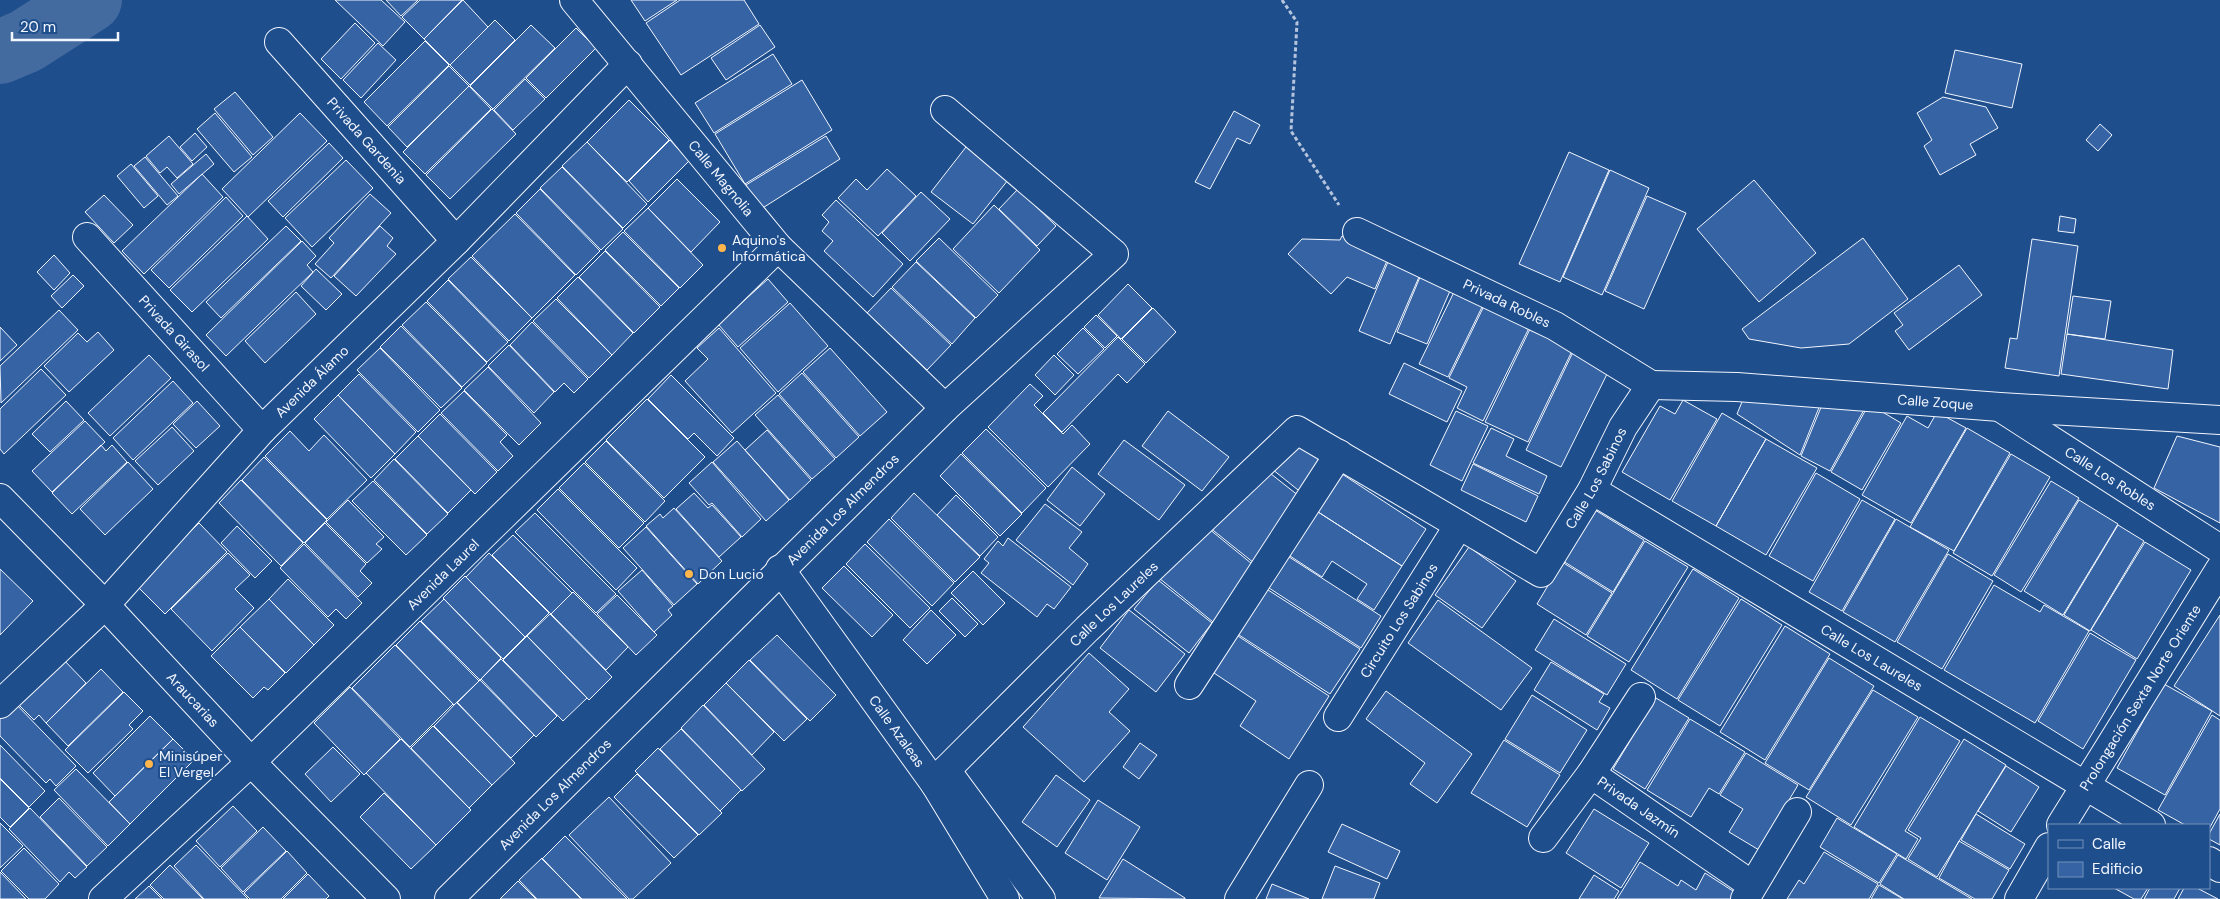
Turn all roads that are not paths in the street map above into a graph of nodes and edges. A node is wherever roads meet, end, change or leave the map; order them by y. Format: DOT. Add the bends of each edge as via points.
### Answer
graph roads {
  1 [pos="574,0"];
  2 [pos="279,42"];
  3 [pos="628,64"];
  4 [pos="945,110"];
  5 [pos="1357,232"];
  6 [pos="87,237"];
  7 [pos="456,241"];
  8 [pos="778,247"];
  9 [pos="1651,385"];
  10 [pos="2000,407"];
  11 [pos="945,408"];
  12 [pos="2220,420"];
  13 [pos="262,430"];
  14 [pos="1339,454"];
  15 [pos="1592,490"];
  16 [pos="0,498"];
  17 [pos="1459,525"];
  18 [pos="2220,549"];
  19 [pos="780,569"];
  20 [pos="2220,569"];
  21 [pos="105,605"];
  22 [pos="1189,684"];
  23 [pos="1641,697"];
  24 [pos="0,704"];
  25 [pos="1338,717"];
  26 [pos="251,762"];
  27 [pos="1591,774"];
  28 [pos="941,777"];
  29 [pos="2085,784"];
  30 [pos="1309,785"];
  31 [pos="1797,812"];
  32 [pos="2063,824"];
  33 [pos="2149,824"];
  34 [pos="1543,838"];
  35 [pos="2048,849"];
  36 [pos="1748,892"];
  37 [pos="104,899"];
  38 [pos="386,899"];
  39 [pos="449,899"];
  40 [pos="1005,899"];
  41 [pos="1041,899"];
  42 [pos="1239,899"];
  43 [pos="2019,899"];
  1 -- 3 [label="street, Calle Magnolia"];
  2 -- 7 [label="street, Privada Gardenia"];
  3 -- 7 [label="street, Avenida Álamo"];
  3 -- 8 [label="street, Calle Magnolia"];
  4 -- 11 [label="street, Avenida Los Almendros" via="1114,254"];
  5 -- 9 [label="street, Privada Robles" via="1555,326"];
  6 -- 13 [label="street, Privada Girasol"];
  7 -- 13 [label="street, Avenida Álamo"];
  8 -- 11 [label="street, Calle Magnolia"];
  8 -- 26 [label="street, Avenida Laurel"];
  9 -- 10 [label="street, Calle Zoque" via="1737,387"];
  9 -- 15 [label="street, Calle Los Sabinos"];
  10 -- 12 [label="street, Calle Zoque"];
  10 -- 18 [label="street, Calle Los Robles"];
  11 -- 19 [label="street, Avenida Los Almendros"];
  13 -- 21 [label="street, Avenida Álamo"];
  14 -- 17 [label="street"];
  14 -- 22 [label="street"];
  14 -- 28 [label="street, Calle Los Laureles" via="1297,430 1087,629"];
  15 -- 17 [label="street, Calle Los Sabinos" via="1541,573"];
  15 -- 29 [label="street, Calle Los Laureles"];
  16 -- 21 [label="street, Araucarias"];
  17 -- 25 [label="street, Circuito Los Sabinos"];
  19 -- 28 [label="street, Calle Azaleas"];
  19 -- 39 [label="street, Avenida Los Almendros"];
  20 -- 29 [label="street, Prolongación Sexta Norte Oriente"];
  21 -- 24 [label="street, Avenida Álamo"];
  21 -- 26 [label="street, Araucarias"];
  23 -- 27 [label="street"];
  26 -- 37 [label="street, Avenida Laurel"];
  26 -- 38 [label="street, Araucarias"];
  27 -- 34 [label="street, Privada Jazmín"];
  27 -- 36 [label="street, Privada Jazmín"];
  28 -- 40 [label="street, Calle Azaleas"];
  28 -- 41 [label="street"];
  29 -- 32 [label="street, Prolongación Sexta Norte Oriente"];
  29 -- 33 [label="street, Calle Los Laureles"];
  30 -- 42 [label="street"];
  31 -- 36 [label="street"];
  35 -- 43 [label="street"];
}
